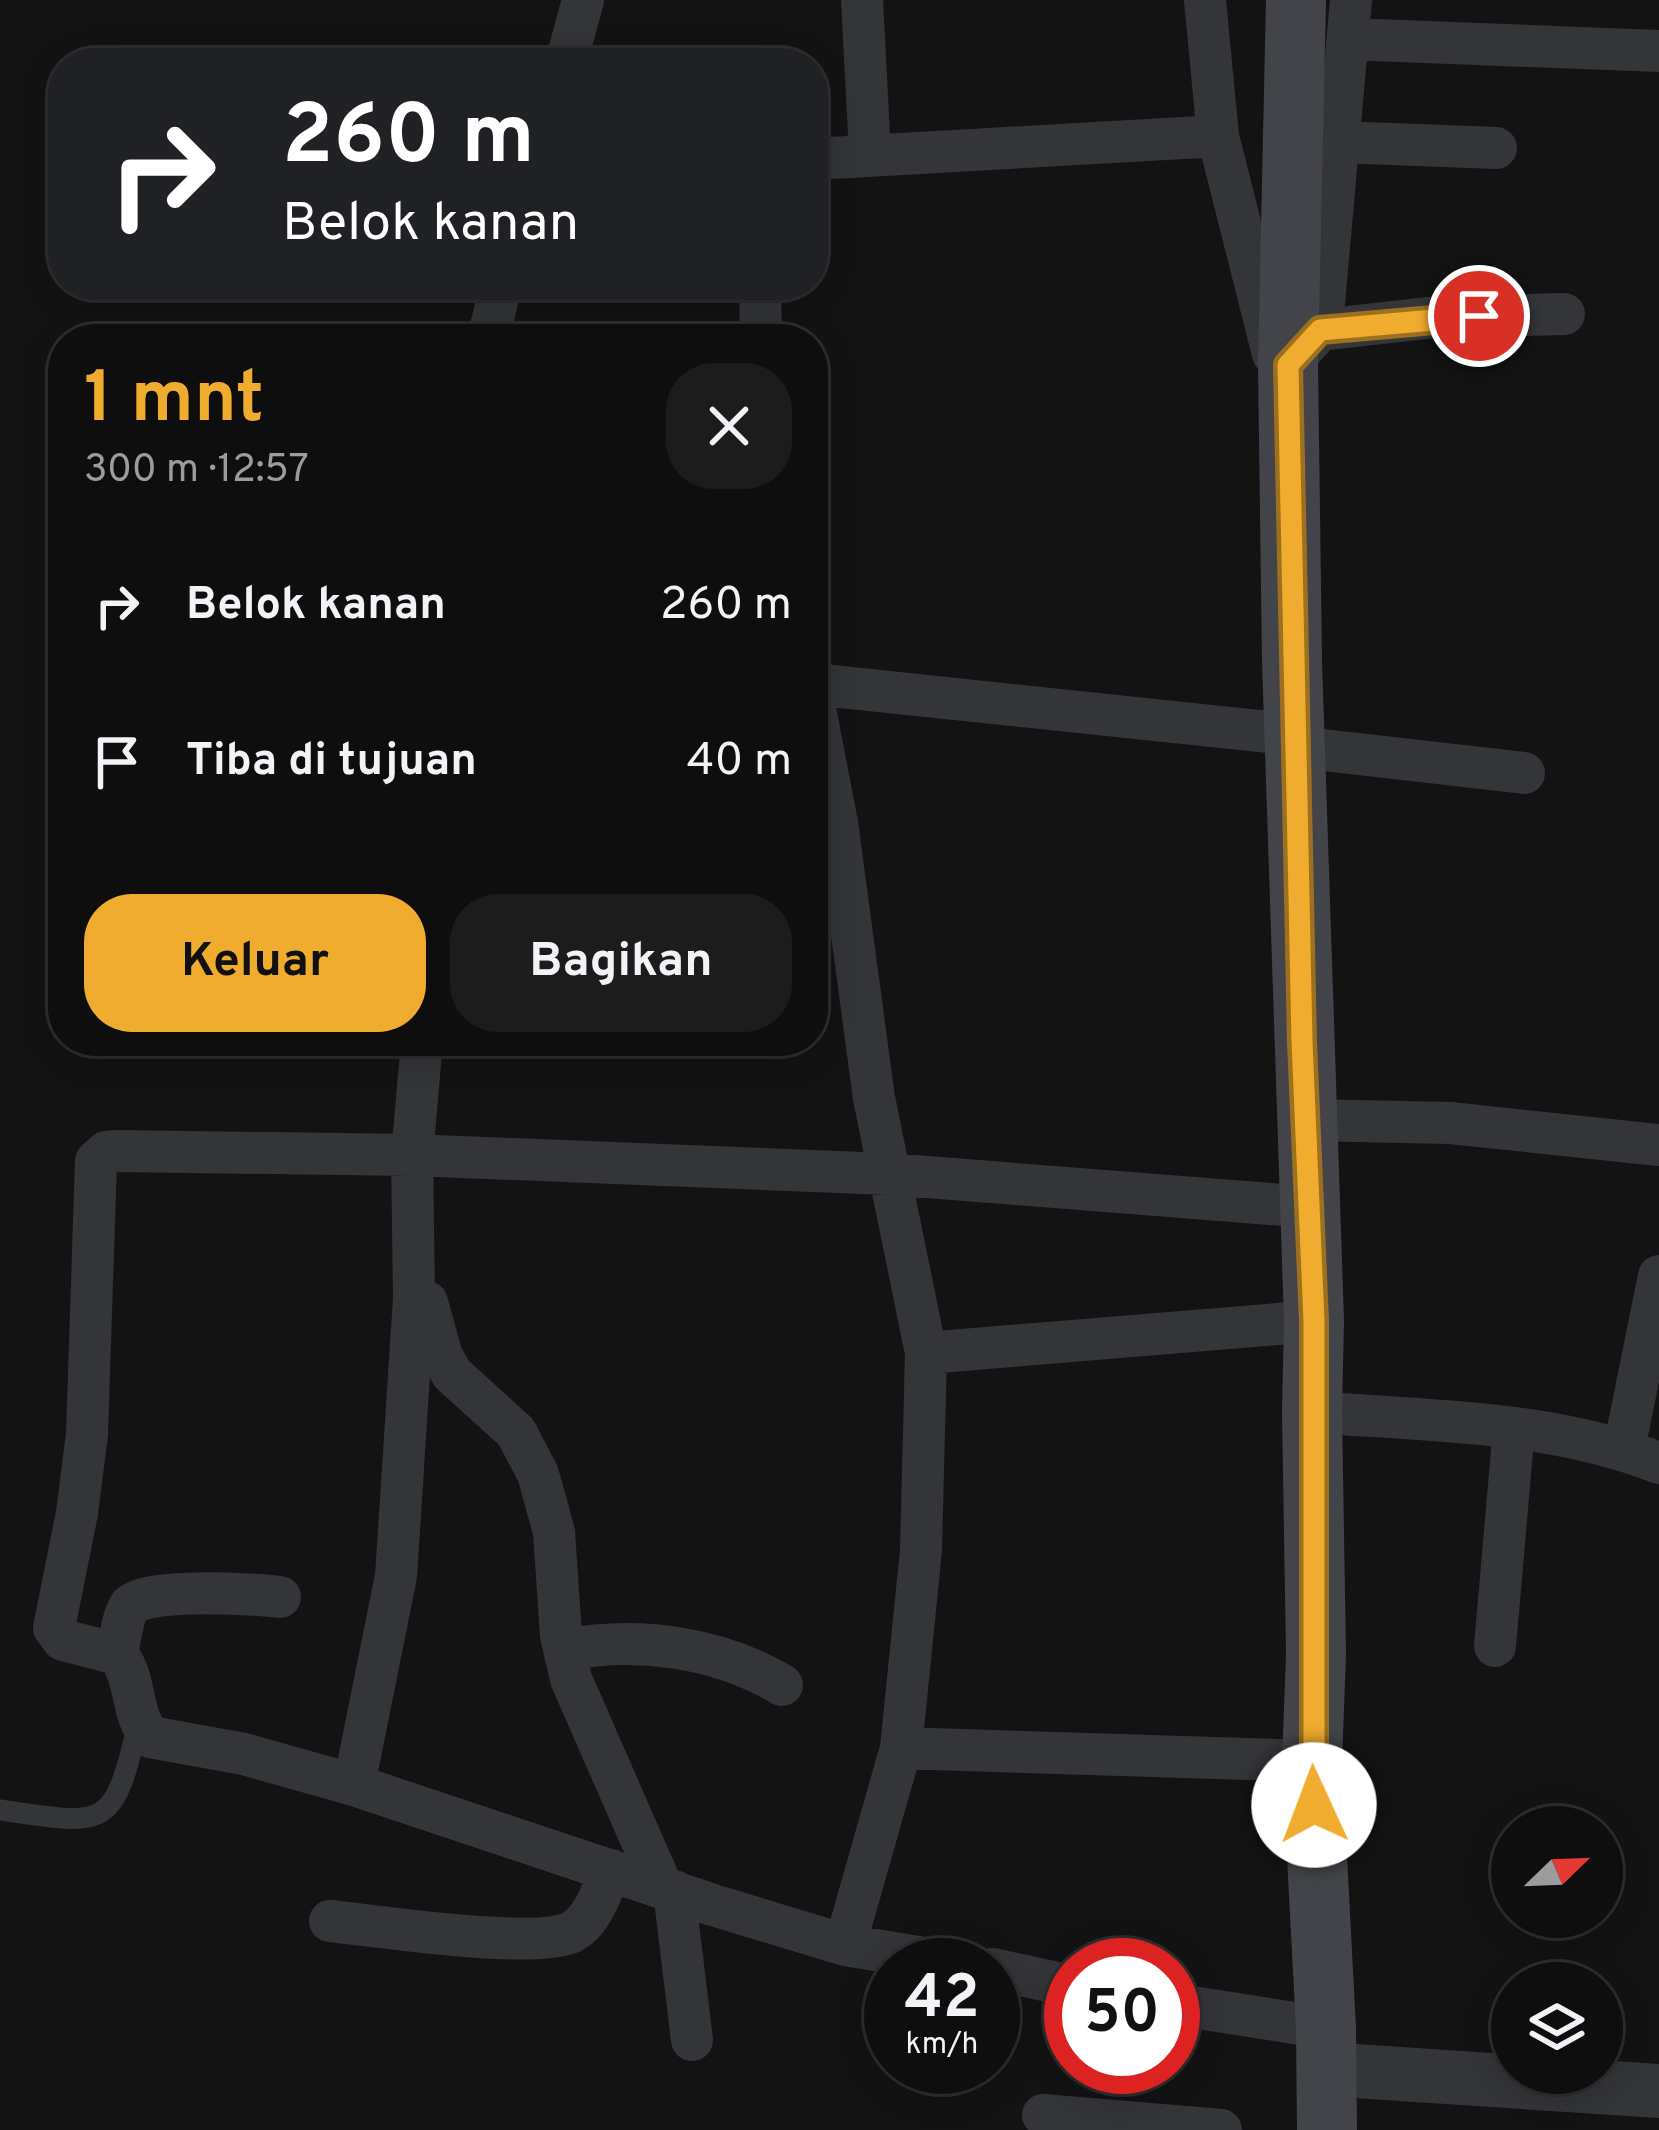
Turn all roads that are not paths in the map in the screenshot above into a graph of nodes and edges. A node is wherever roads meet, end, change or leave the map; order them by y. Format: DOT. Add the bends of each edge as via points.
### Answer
graph roads {
  1 [pos="583,0"];
  2 [pos="862,0"];
  3 [pos="1205,0"];
  4 [pos="1296,0"];
  5 [pos="1349,20"];
  6 [pos="570,48"];
  7 [pos="1659,51"];
  8 [pos="1218,136"];
  9 [pos="1339,142"];
  10 [pos="1496,148"];
  11 [pos="870,154"];
  12 [pos="828,158"];
  13 [pos="1564,314"];
  14 [pos="1299,370"];
  15 [pos="828,686"];
  16 [pos="1297,741"];
  17 [pos="1523,773"];
  18 [pos="828,776"];
  19 [pos="421,1056"];
  20 [pos="1306,1120"];
  21 [pos="1659,1145"];
  22 [pos="412,1155"];
  23 [pos="890,1174"];
  24 [pos="1308,1207"];
  25 [pos="414,1264"];
  26 [pos="1659,1276"];
  27 [pos="1314,1321"];
  28 [pos="926,1353"];
  29 [pos="1312,1412"];
  30 [pos="1514,1428"];
  31 [pos="1641,1456"];
  32 [pos="280,1597"];
  33 [pos="1495,1646"];
  34 [pos="565,1650"];
  35 [pos="117,1654"];
  36 [pos="782,1685"];
  37 [pos="139,1720"];
  38 [pos="901,1748"];
  39 [pos="1312,1761"];
  40 [pos="354,1785"];
  41 [pos="0,1810"];
  42 [pos="611,1870"];
  43 [pos="668,1889"];
  44 [pos="330,1921"];
  45 [pos="844,1945"];
  46 [pos="864,1948"];
  47 [pos="1200,2012"];
  48 [pos="692,2040"];
  49 [pos="1326,2048"];
  50 [pos="1659,2091"];
  51 [pos="1043,2115"];
  52 [pos="1221,2130"];
  53 [pos="1327,2130"];
  1 -- 6 [label="street"];
  2 -- 11 [label="street"];
  3 -- 8 [label="street"];
  4 -- 14 [label="main road"];
  5 -- 7 [label="street"];
  5 -- 9 [label="street"];
  8 -- 11 [label="street"];
  8 -- 14 [label="street"];
  9 -- 10 [label="street"];
  9 -- 14 [label="street"];
  11 -- 12 [label="street"];
  13 -- 14 [label="street" via="1436,317"];
  14 -- 16 [label="main road"];
  15 -- 16 [label="street"];
  16 -- 17 [label="street"];
  16 -- 20 [label="main road"];
  18 -- 23 [label="street"];
  19 -- 22 [label="street"];
  20 -- 21 [label="street" via="1450,1123"];
  20 -- 24 [label="main road"];
  22 -- 23 [label="street"];
  22 -- 25 [label="street"];
  22 -- 35 [label="street" via="118,1151 96,1161 87,1434 54,1628 63,1640"];
  23 -- 24 [label="street"];
  23 -- 28 [label="street"];
  24 -- 27 [label="main road"];
  25 -- 34 [label="street" via="452,1374 516,1432 538,1474 554,1532"];
  25 -- 40 [label="street" via="397,1576"];
  26 -- 31 [label="street"];
  27 -- 28 [label="street"];
  27 -- 29 [label="main road"];
  28 -- 38 [label="street" via="921,1550"];
  29 -- 30 [label="street"];
  29 -- 39 [label="main road"];
  30 -- 31 [label="street"];
  30 -- 33 [label="street"];
  32 -- 35 [label="street" via="138,1600"];
  34 -- 36 [label="street" via="639,1644 720,1657"];
  34 -- 43 [label="street" via="597,1742"];
  35 -- 37 [label="street" via="131,1673"];
  37 -- 40 [label="street" via="157,1740"];
  37 -- 41 [label="lane" via="124,1782 98,1814 77,1821"];
  38 -- 39 [label="street"];
  38 -- 45 [label="street"];
  39 -- 49 [label="main road"];
  40 -- 42 [label="street"];
  42 -- 43 [label="street"];
  42 -- 44 [label="street" via="589,1916 553,1937"];
  43 -- 45 [label="street"];
  43 -- 48 [label="street"];
  45 -- 46 [label="street"];
  47 -- 49 [label="street"];
  49 -- 50 [label="street"];
  49 -- 53 [label="main road"];
  51 -- 52 [label="street"];
}
